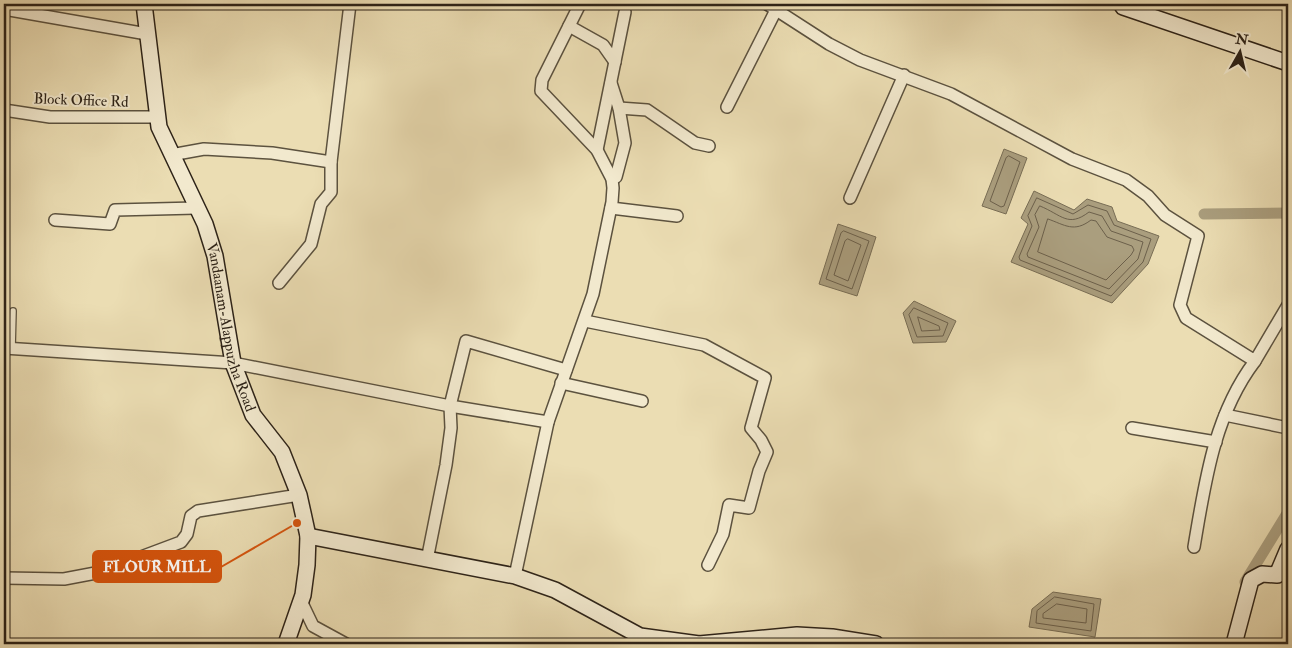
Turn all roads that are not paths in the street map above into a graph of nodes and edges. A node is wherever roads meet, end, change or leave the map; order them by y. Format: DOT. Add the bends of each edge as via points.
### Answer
graph roads {
  1 [pos="144,4"];
  2 [pos="350,4"];
  3 [pos="580,4"];
  4 [pos="1124,4"];
  5 [pos="772,7"];
  6 [pos="4,9"];
  7 [pos="625,12"];
  8 [pos="569,26"];
  9 [pos="147,34"];
  10 [pos="615,62"];
  11 [pos="1288,63"];
  12 [pos="904,75"];
  13 [pos="611,82"];
  14 [pos="727,106"];
  15 [pos="619,108"];
  16 [pos="4,110"];
  17 [pos="158,117"];
  18 [pos="709,146"];
  19 [pos="597,150"];
  20 [pos="171,155"];
  21 [pos="331,162"];
  22 [pos="612,179"];
  23 [pos="850,198"];
  24 [pos="196,208"];
  25 [pos="611,208"];
  26 [pos="677,216"];
  27 [pos="55,220"];
  28 [pos="279,283"];
  29 [pos="1288,305"];
  30 [pos="13,311"];
  31 [pos="585,321"];
  32 [pos="8,348"];
  33 [pos="1254,361"];
  34 [pos="233,363"];
  35 [pos="566,370"];
  36 [pos="561,383"];
  37 [pos="642,401"];
  38 [pos="450,406"];
  39 [pos="1225,414"];
  40 [pos="548,422"];
  41 [pos="1132,428"];
  42 [pos="1288,428"];
  43 [pos="1216,442"];
  44 [pos="299,495"];
  45 [pos="308,536"];
  46 [pos="1194,547"];
  47 [pos="1288,549"];
  48 [pos="427,560"];
  49 [pos="708,565"];
  50 [pos="515,576"];
  51 [pos="4,578"];
  52 [pos="301,601"];
  53 [pos="640,640"];
  54 [pos="286,644"];
  55 [pos="346,644"];
  56 [pos="876,644"];
  57 [pos="1234,644"];
  1 -- 9 [label="main road, Vandaanam-Alappuzha Road"];
  2 -- 21 [label="street"];
  3 -- 8 [label="street"];
  4 -- 11 [label="main road" via="1122,7"];
  5 -- 12 [label="street" via="860,60"];
  5 -- 14 [label="street"];
  6 -- 9 [label="street"];
  7 -- 10 [label="street"];
  8 -- 10 [label="street" via="603,45"];
  8 -- 19 [label="street" via="542,80 541,91"];
  9 -- 17 [label="main road, Vandaanam-Alappuzha Road"];
  10 -- 13 [label="street"];
  12 -- 23 [label="street"];
  12 -- 33 [label="street" via="950,94 1072,159 1126,180 1148,196 1165,215 1194,232 1198,236 1197,244 1180,305 1181,312"];
  13 -- 15 [label="street"];
  13 -- 19 [label="street"];
  15 -- 18 [label="street" via="647,110 695,143"];
  15 -- 22 [label="street" via="625,144 616,177"];
  16 -- 17 [label="street, Block Office Rd" via="50,117"];
  17 -- 20 [label="main road, Vandaanam-Alappuzha Road"];
  19 -- 22 [label="street"];
  20 -- 21 [label="street" via="204,149 272,153"];
  20 -- 24 [label="main road, Vandaanam-Alappuzha Road"];
  21 -- 28 [label="street" via="332,192 320,204 311,244"];
  22 -- 25 [label="street"];
  24 -- 27 [label="street" via="115,210 110,224"];
  24 -- 34 [label="main road, Vandaanam-Alappuzha Road" via="216,256"];
  25 -- 26 [label="street"];
  25 -- 31 [label="street" via="594,294"];
  29 -- 33 [label="street"];
  30 -- 32 [label="lane"];
  31 -- 35 [label="street"];
  31 -- 49 [label="street" via="704,345 765,378 750,428 767,452 749,508 729,505 723,534"];
  32 -- 34 [label="street"];
  33 -- 39 [label="street"];
  34 -- 38 [label="street"];
  34 -- 44 [label="main road, Vandaanam-Alappuzha Road" via="253,415 282,452"];
  35 -- 36 [label="street"];
  35 -- 38 [label="street" via="466,341"];
  36 -- 37 [label="street"];
  36 -- 40 [label="street"];
  38 -- 40 [label="street"];
  38 -- 48 [label="street" via="446,465"];
  39 -- 42 [label="street"];
  39 -- 43 [label="street"];
  40 -- 50 [label="street"];
  41 -- 43 [label="street"];
  43 -- 46 [label="street" via="1206,476"];
  44 -- 45 [label="main road, Vandaanam-Alappuzha Road"];
  44 -- 51 [label="street" via="198,511 191,516 187,534 180,542 101,572 64,579"];
  45 -- 48 [label="main road"];
  45 -- 52 [label="main road, Vandaanam-Alappuzha Road"];
  47 -- 57 [label="main road" via="1277,574 1262,574 1251,580"];
  48 -- 50 [label="main road"];
  50 -- 53 [label="main road" via="555,590"];
  52 -- 54 [label="main road, Vandaanam-Alappuzha Road"];
  52 -- 55 [label="street" via="313,626"];
  53 -- 56 [label="main road" via="699,644 797,635"];
}
